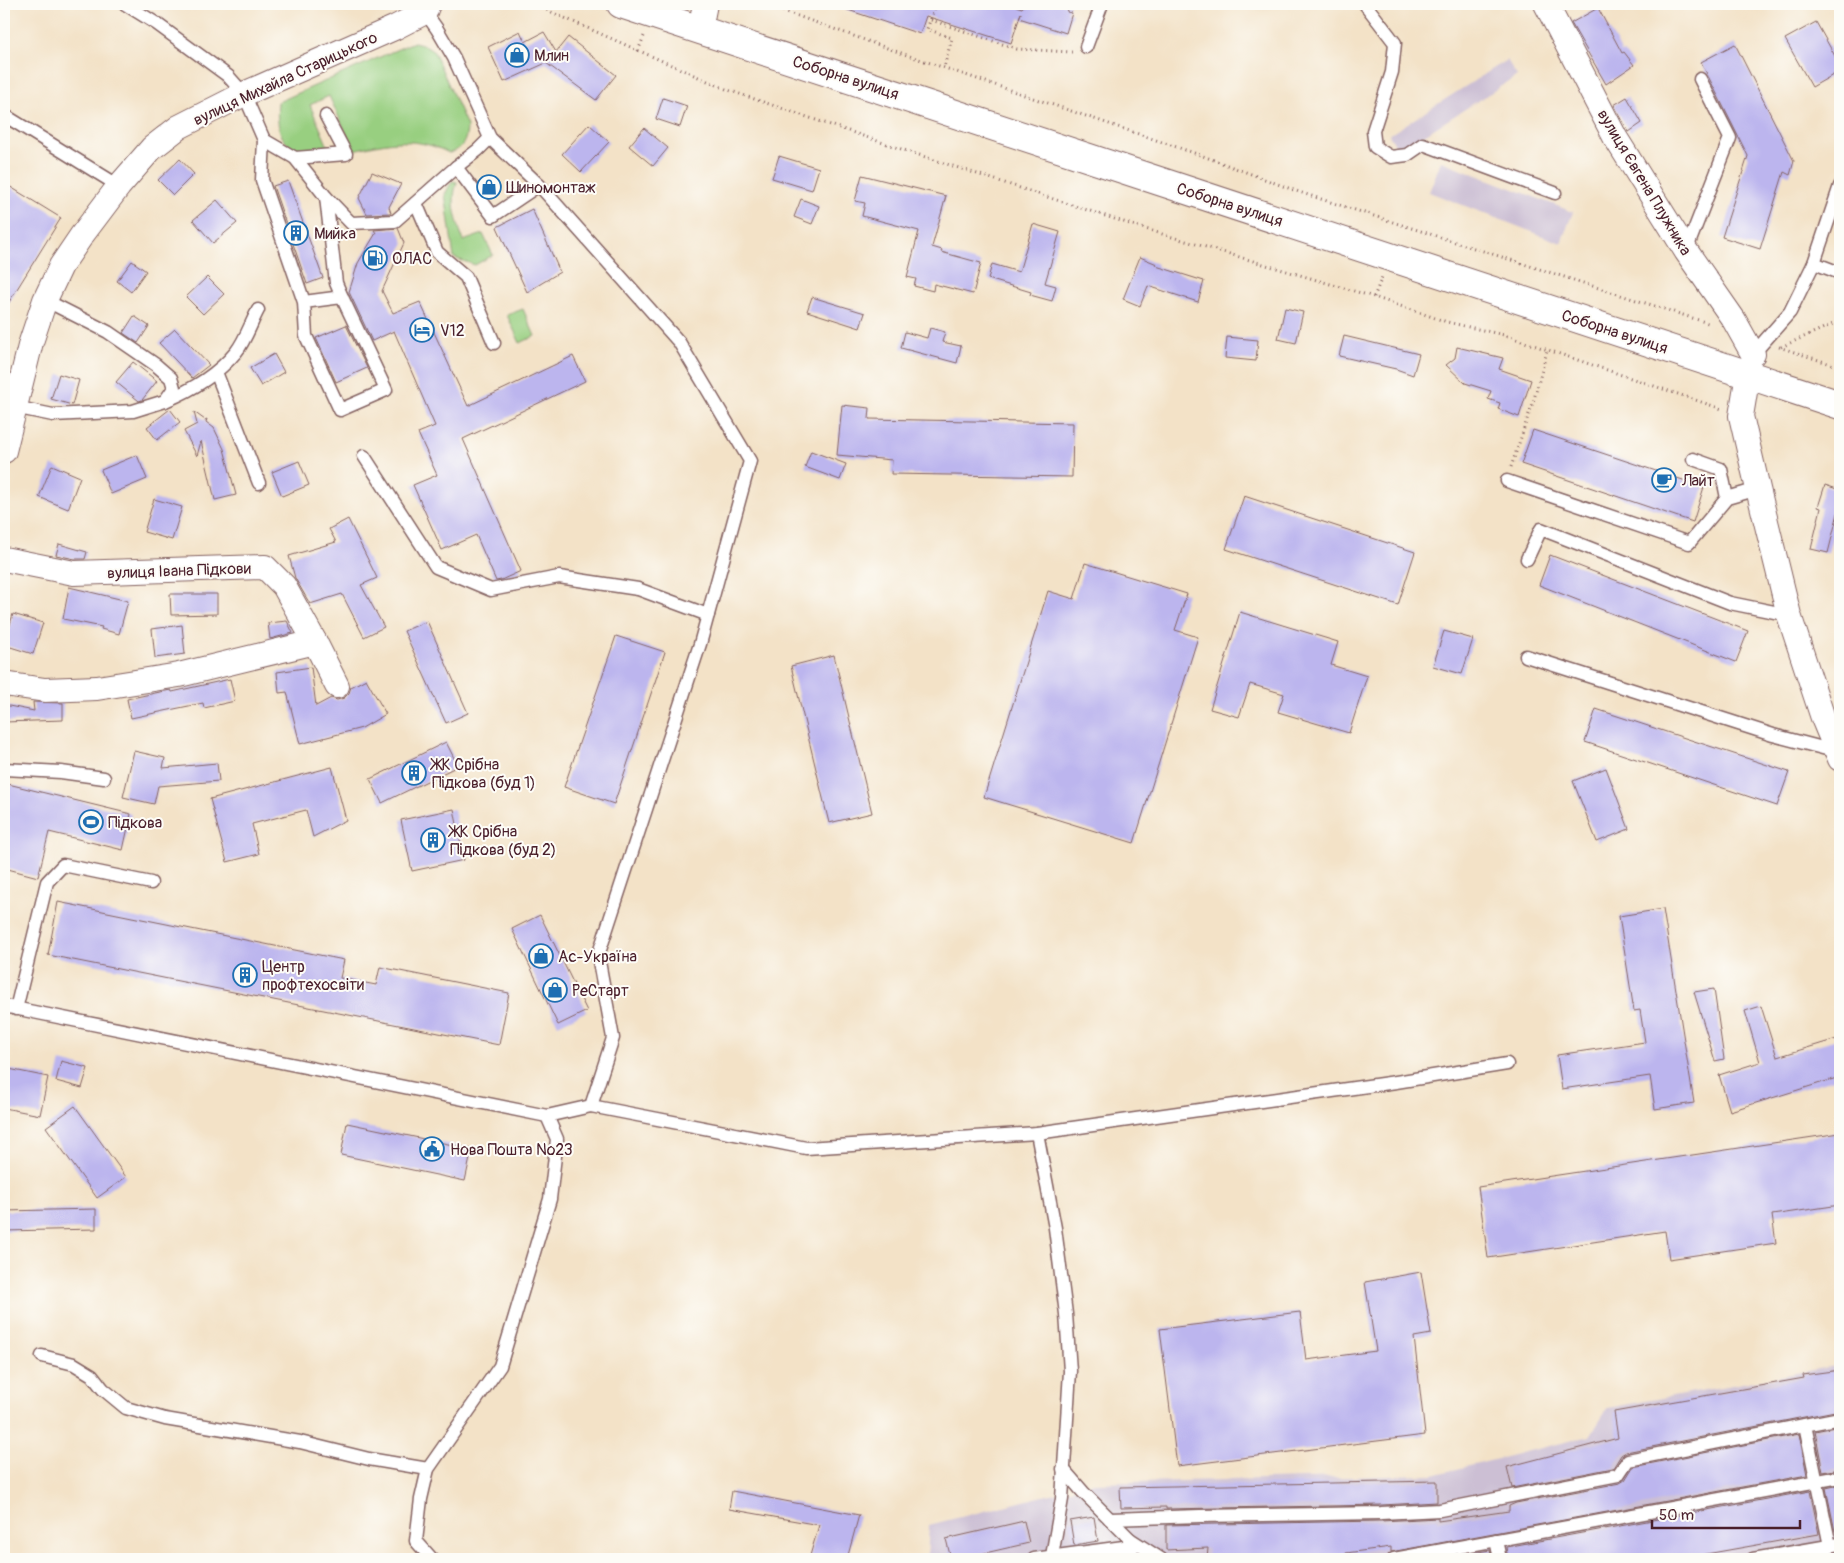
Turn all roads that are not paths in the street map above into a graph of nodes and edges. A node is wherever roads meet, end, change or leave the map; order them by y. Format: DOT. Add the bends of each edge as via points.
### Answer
graph roads {
  1 [pos="125,4"];
  2 [pos="621,4"];
  3 [pos="1102,4"];
  4 [pos="1365,4"];
  5 [pos="1546,4"];
  6 [pos="427,8"];
  7 [pos="703,16"];
  8 [pos="1086,46"];
  9 [pos="1700,78"];
  10 [pos="244,94"];
  11 [pos="4,115"];
  12 [pos="326,116"];
  13 [pos="490,138"];
  14 [pos="264,140"];
  15 [pos="295,158"];
  16 [pos="456,167"];
  17 [pos="539,185"];
  18 [pos="120,186"];
  19 [pos="1840,186"];
  20 [pos="1555,193"];
  21 [pos="326,198"];
  22 [pos="416,203"];
  23 [pos="1686,251"];
  24 [pos="1814,263"];
  25 [pos="1840,272"];
  26 [pos="342,298"];
  27 [pos="45,300"];
  28 [pos="304,302"];
  29 [pos="258,310"];
  30 [pos="494,344"];
  31 [pos="1752,351"];
  32 [pos="216,372"];
  33 [pos="165,401"];
  34 [pos="1840,405"];
  35 [pos="14,407"];
  36 [pos="4,451"];
  37 [pos="364,456"];
  38 [pos="1693,459"];
  39 [pos="1507,481"];
  40 [pos="259,482"];
  41 [pos="1758,488"];
  42 [pos="1727,498"];
  43 [pos="4,559"];
  44 [pos="1527,559"];
  45 [pos="708,615"];
  46 [pos="1789,615"];
  47 [pos="316,642"];
  48 [pos="1526,656"];
  49 [pos="4,684"];
  50 [pos="337,686"];
  51 [pos="1839,756"];
  52 [pos="4,769"];
  53 [pos="104,778"];
  54 [pos="151,883"];
  55 [pos="10,1007"];
  56 [pos="1507,1064"];
  57 [pos="591,1106"];
  58 [pos="547,1116"];
  59 [pos="1037,1133"];
  60 [pos="42,1356"];
  61 [pos="1840,1418"];
  62 [pos="1805,1425"];
  63 [pos="428,1469"];
  64 [pos="1063,1470"];
  65 [pos="1840,1478"];
  66 [pos="1817,1482"];
  67 [pos="1110,1519"];
  68 [pos="1496,1540"];
  69 [pos="1130,1542"];
  70 [pos="1835,1545"];
  71 [pos="1052,1556"];
  72 [pos="432,1559"];
  73 [pos="1034,1559"];
  74 [pos="1132,1559"];
  75 [pos="1161,1559"];
  76 [pos="1394,1559"];
  77 [pos="1500,1559"];
  78 [pos="1753,1559"];
  1 -- 10 [label="lane" via="228,76"];
  2 -- 7 [label="main road, Соборна вулиця"];
  3 -- 8 [label="lane"];
  4 -- 20 [label="lane" via="1395,43 1392,72 1372,131 1375,147 1391,157 1407,155 1423,144"];
  5 -- 23 [label="street, вулиця Євгена Плужника" via="1615,138"];
  6 -- 10 [label="street, вулиця Михайла Старицького" via="394,28"];
  6 -- 13 [label="lane"];
  7 -- 31 [label="main road, Соборна вулиця"];
  9 -- 23 [label="lane" via="1730,138"];
  10 -- 14 [label="lane"];
  10 -- 18 [label="street, вулиця Михайла Старицького" via="180,127 152,148"];
  11 -- 18 [label="lane"];
  12 -- 15 [label="lane" via="346,154"];
  13 -- 16 [label="lane"];
  13 -- 17 [label="lane"];
  14 -- 15 [label="lane"];
  14 -- 28 [label="lane" via="262,180"];
  15 -- 21 [label="lane"];
  16 -- 17 [label="lane" via="493,216"];
  16 -- 22 [label="lane"];
  17 -- 45 [label="lane" via="679,342 750,461"];
  18 -- 27 [label="street, вулиця Михайла Старицького" via="61,266"];
  19 -- 24 [label="lane"];
  21 -- 22 [label="lane" via="351,223 395,221"];
  21 -- 26 [label="lane" via="336,283"];
  22 -- 30 [label="lane" via="437,252 466,277"];
  23 -- 31 [label="street, вулиця Євгена Плужника"];
  24 -- 25 [label="lane"];
  24 -- 31 [label="lane" via="1790,312"];
  26 -- 28 [label="lane"];
  26 -- 28 [label="lane" via="386,390 340,410 306,336"];
  27 -- 33 [label="lane" via="108,332 156,364 171,378 174,388"];
  27 -- 35 [label="street, вулиця Михайла Старицького"];
  29 -- 32 [label="lane" via="236,351"];
  31 -- 34 [label="main road, Соборна вулиця"];
  31 -- 41 [label="street" via="1741,416"];
  32 -- 33 [label="lane" via="188,391"];
  32 -- 40 [label="lane"];
  33 -- 35 [label="lane" via="133,411 89,415 53,415"];
  35 -- 36 [label="street, вулиця Михайла Старицького"];
  37 -- 45 [label="lane" via="436,567 491,590 559,577 638,589"];
  38 -- 42 [label="lane" via="1721,469"];
  39 -- 42 [label="lane" via="1689,543"];
  41 -- 42 [label="lane"];
  41 -- 46 [label="street"];
  43 -- 47 [label="street, вулиця Івана Підкови" via="74,573 265,567 284,586"];
  44 -- 46 [label="lane" via="1541,529 1730,602"];
  45 -- 57 [label="lane" via="598,956 614,1038"];
  46 -- 51 [label="street"];
  47 -- 49 [label="street" via="179,675 98,688 45,690"];
  47 -- 50 [label="street, вулиця Івана Підкови"];
  48 -- 51 [label="lane"];
  52 -- 53 [label="lane"];
  54 -- 55 [label="lane" via="64,865 47,882"];
  55 -- 58 [label="lane"];
  56 -- 59 [label="lane"];
  57 -- 58 [label="lane"];
  57 -- 59 [label="lane" via="806,1148"];
  58 -- 63 [label="lane" via="557,1139 550,1199 500,1366"];
  59 -- 64 [label="lane" via="1056,1228 1070,1371"];
  60 -- 63 [label="lane" via="74,1364 92,1375 126,1408 165,1419 300,1442"];
  61 -- 62 [label="lane"];
  62 -- 66 [label="lane"];
  62 -- 67 [label="lane" via="1628,1460 1618,1475 1440,1510"];
  63 -- 72 [label="lane" via="416,1542"];
  64 -- 67 [label="lane"];
  64 -- 71 [label="lane" via="1062,1499"];
  65 -- 66 [label="lane"];
  66 -- 68 [label="lane"];
  66 -- 70 [label="lane"];
  67 -- 69 [label="lane"];
  68 -- 76 [label="lane"];
  68 -- 77 [label="lane"];
  69 -- 71 [label="lane"];
  69 -- 74 [label="lane"];
  69 -- 75 [label="lane"];
  70 -- 78 [label="lane"];
  71 -- 73 [label="lane"];
}
